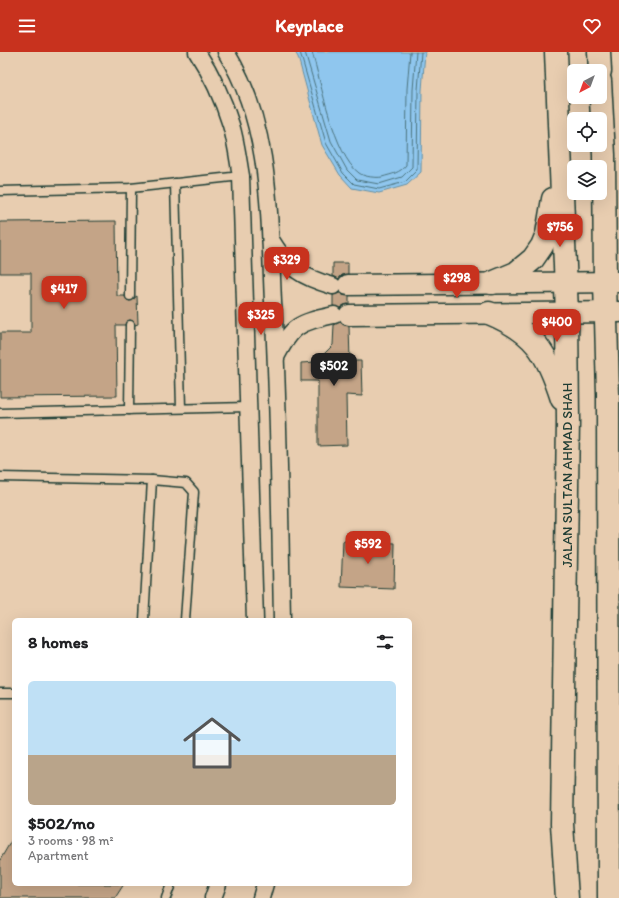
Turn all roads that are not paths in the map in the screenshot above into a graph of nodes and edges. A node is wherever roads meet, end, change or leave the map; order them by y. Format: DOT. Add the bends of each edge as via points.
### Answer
graph roads {
  1 [pos="197,52"];
  2 [pos="226,52"];
  3 [pos="556,52"];
  4 [pos="599,52"];
  5 [pos="600,64"];
  6 [pos="601,104"];
  7 [pos="604,155"];
  8 [pos="560,163"];
  9 [pos="241,176"];
  10 [pos="175,183"];
  11 [pos="131,188"];
  12 [pos="0,191"];
  13 [pos="619,222"];
  14 [pos="270,238"];
  15 [pos="566,282"];
  16 [pos="612,282"];
  17 [pos="492,283"];
  18 [pos="341,286"];
  19 [pos="130,296"];
  20 [pos="489,313"];
  21 [pos="567,313"];
  22 [pos="612,313"];
  23 [pos="342,315"];
  24 [pos="130,325"];
  25 [pos="276,357"];
  26 [pos="619,376"];
  27 [pos="248,407"];
  28 [pos="181,408"];
  29 [pos="129,410"];
  30 [pos="0,413"];
  31 [pos="568,421"];
  32 [pos="608,428"];
  33 [pos="0,477"];
  34 [pos="152,480"];
  35 [pos="144,618"];
  36 [pos="185,618"];
  37 [pos="255,618"];
  38 [pos="282,618"];
  39 [pos="0,693"];
  40 [pos="12,693"];
  41 [pos="170,886"];
  42 [pos="217,886"];
  43 [pos="264,886"];
  44 [pos="166,898"];
  45 [pos="213,898"];
  46 [pos="261,898"];
  47 [pos="567,898"];
  48 [pos="609,898"];
  1 -- 9 [label="street" via="220,94 231,125"];
  2 -- 14 [label="street" via="246,94 257,128 264,161"];
  3 -- 8 [label="main road, JALAN SULTAN AHMAD SHAH"];
  4 -- 5 [label="main road"];
  6 -- 7 [label="main road"];
  7 -- 13 [label="main road"];
  7 -- 16 [label="main road"];
  8 -- 15 [label="main road, JALAN SULTAN AHMAD SHAH"];
  8 -- 17 [label="main road" via="547,234 542,246 516,273"];
  9 -- 10 [label="lane"];
  9 -- 27 [label="street"];
  10 -- 11 [label="lane"];
  10 -- 28 [label="lane"];
  11 -- 12 [label="lane"];
  11 -- 19 [label="lane"];
  14 -- 18 [label="street" via="278,252 294,268 315,281"];
  14 -- 25 [label="street"];
  15 -- 16 [label="street"];
  15 -- 17 [label="street"];
  15 -- 21 [label="main road, JALAN SULTAN AHMAD SHAH"];
  16 -- 22 [label="main road"];
  17 -- 18 [label="street"];
  20 -- 21 [label="street"];
  20 -- 23 [label="street"];
  20 -- 31 [label="main road" via="528,335 540,349 554,375"];
  21 -- 22 [label="street"];
  21 -- 31 [label="main road, JALAN SULTAN AHMAD SHAH"];
  22 -- 32 [label="main road"];
  23 -- 25 [label="street" via="309,321 294,329"];
  24 -- 29 [label="lane"];
  25 -- 38 [label="street" via="280,444"];
  26 -- 32 [label="main road" via="613,391"];
  27 -- 28 [label="lane"];
  27 -- 37 [label="street"];
  28 -- 29 [label="lane"];
  29 -- 30 [label="lane"];
  31 -- 47 [label="main road, JALAN SULTAN AHMAD SHAH" via="562,824"];
  32 -- 48 [label="main road"];
  33 -- 34 [label="lane"];
  34 -- 35 [label="lane"];
  34 -- 36 [label="lane" via="186,483 194,492"];
  39 -- 40 [label="lane"];
  41 -- 44 [label="lane"];
  42 -- 45 [label="street"];
  43 -- 46 [label="street"];
}
